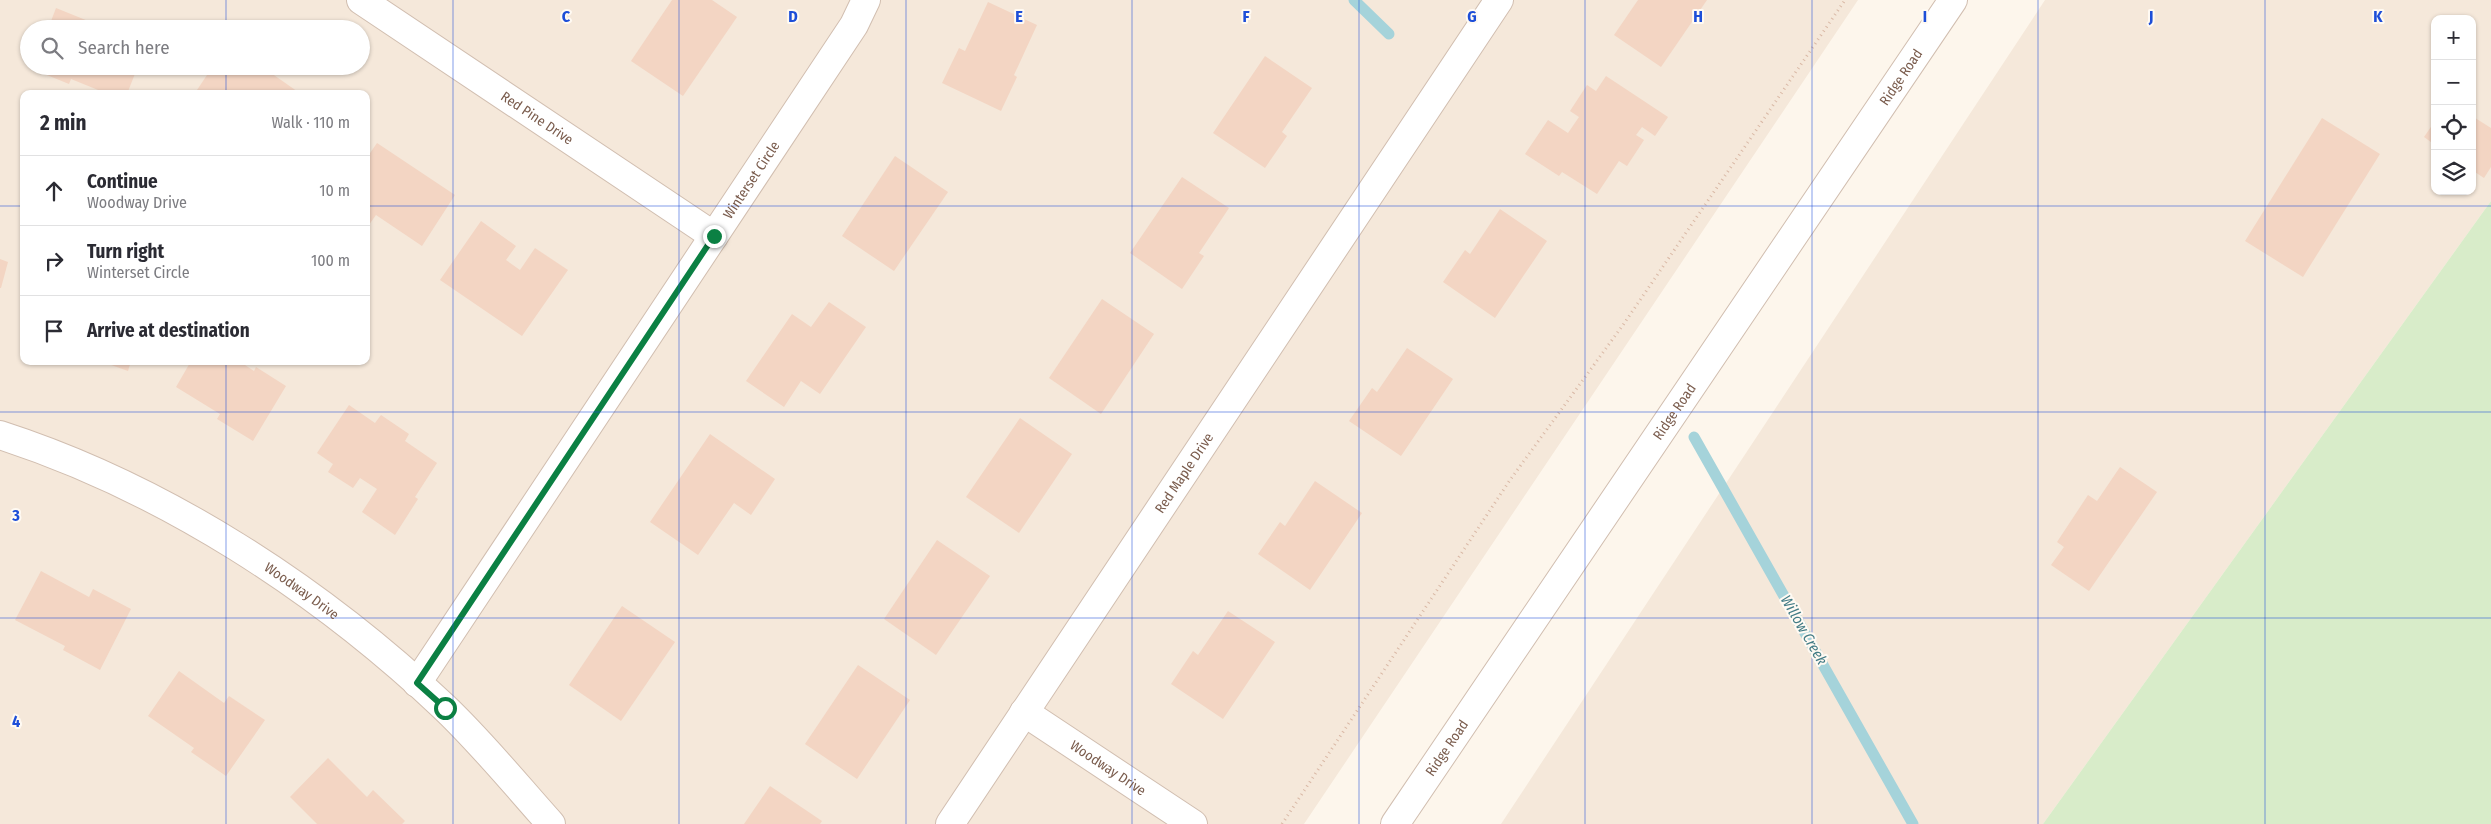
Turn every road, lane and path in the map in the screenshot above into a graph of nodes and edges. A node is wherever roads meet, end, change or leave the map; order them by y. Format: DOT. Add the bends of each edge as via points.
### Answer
graph roads {
  1 [pos="361,0"];
  2 [pos="866,0"];
  3 [pos="1499,0"];
  4 [pos="1845,0"];
  5 [pos="1953,0"];
  6 [pos="714,236"];
  7 [pos="0,435"];
  8 [pos="417,683"];
  9 [pos="1024,712"];
  10 [pos="551,824"];
  11 [pos="950,824"];
  12 [pos="1193,824"];
  13 [pos="1282,824"];
  14 [pos="1395,824"];
  1 -- 6 [label="street, Red Pine Drive"];
  2 -- 6 [label="street, Winterset Circle" via="854,26"];
  3 -- 9 [label="street, Red Maple Drive"];
  4 -- 13 [label="path" via="1623,325 1510,480"];
  5 -- 14 [label="street, Ridge Road"];
  6 -- 8 [label="street, Winterset Circle"];
  7 -- 8 [label="street, Woodway Drive" via="83,467 183,515 242,550 349,625"];
  8 -- 10 [label="street, Woodway Drive" via="445,708"];
  9 -- 11 [label="street, Red Maple Drive"];
  9 -- 12 [label="street, Woodway Drive"];
}
